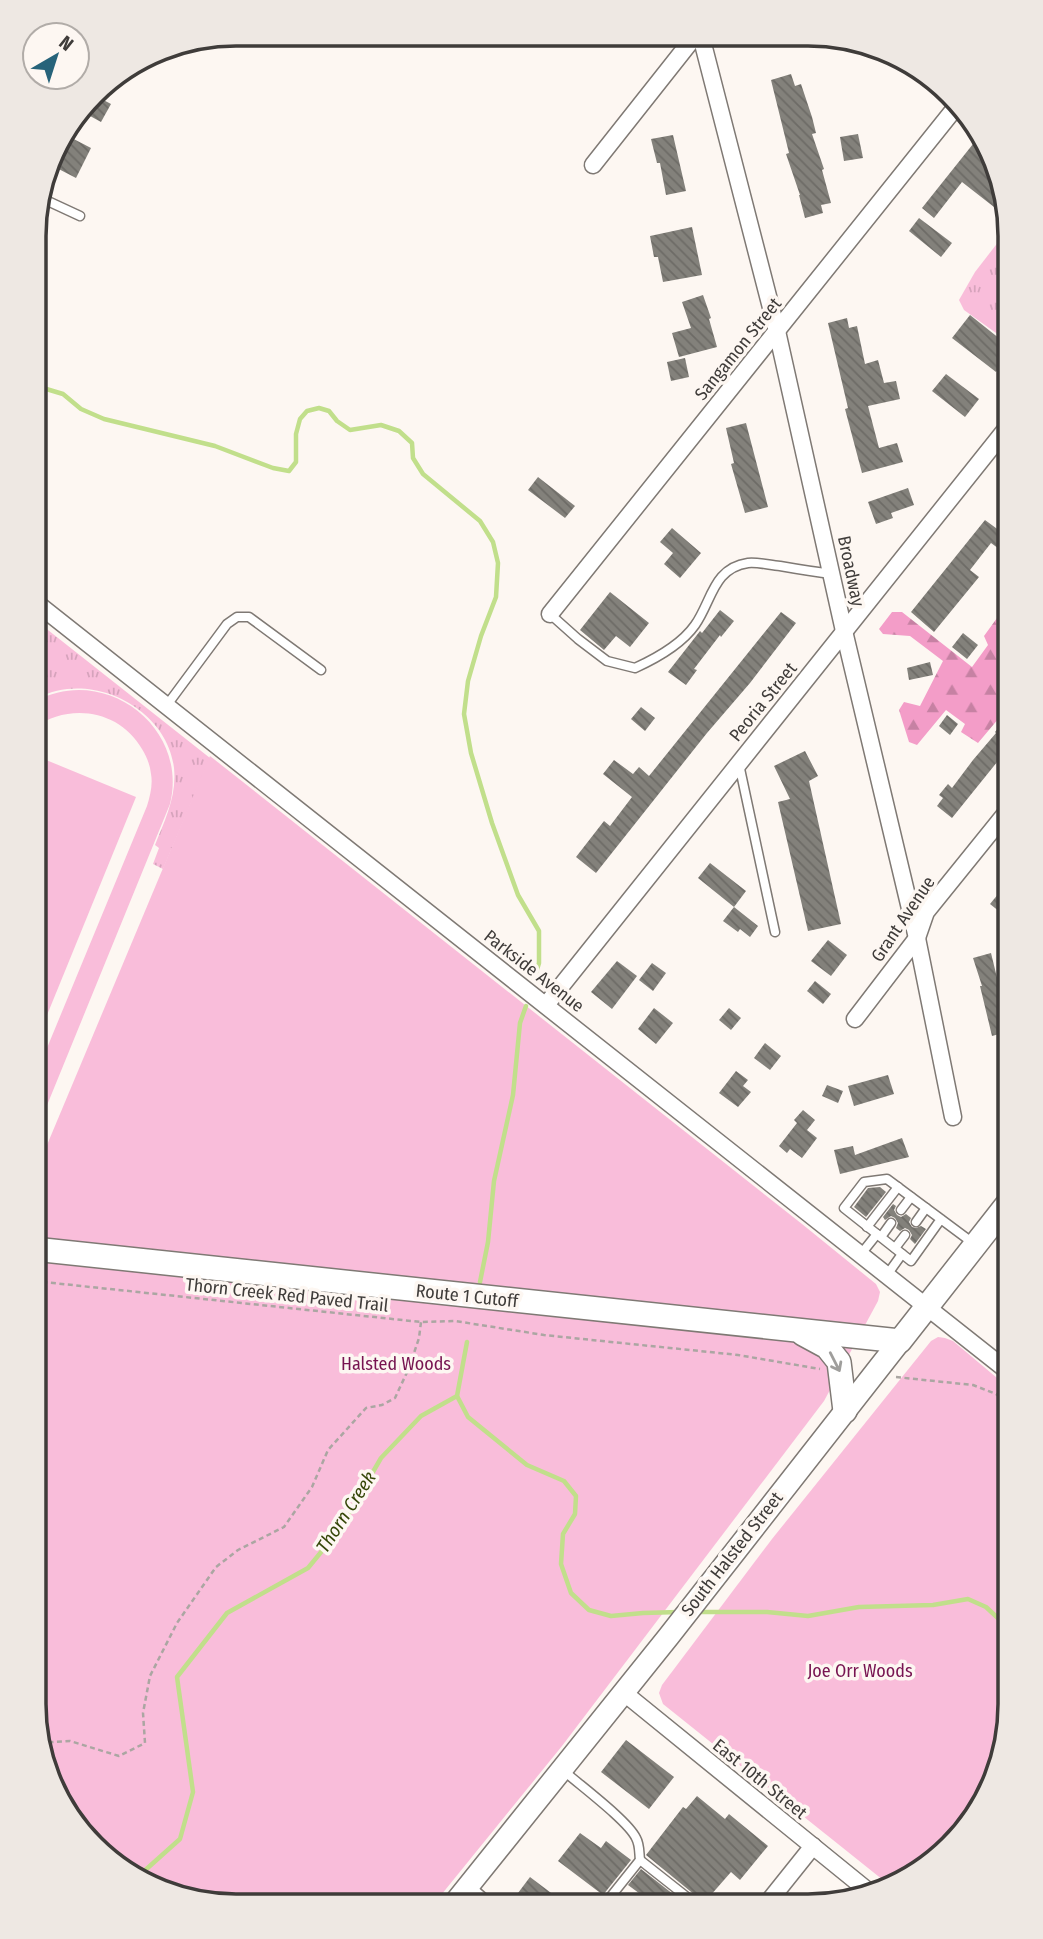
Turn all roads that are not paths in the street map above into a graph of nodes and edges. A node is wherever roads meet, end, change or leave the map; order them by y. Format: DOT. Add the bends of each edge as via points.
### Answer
graph roads {
  1 [pos="687,46"];
  2 [pos="704,46"];
  3 [pos="952,112"];
  4 [pos="593,165"];
  5 [pos="49,202"];
  6 [pos="80,216"];
  7 [pos="777,331"];
  8 [pos="998,439"];
  9 [pos="833,574"];
  10 [pos="46,610"];
  11 [pos="550,614"];
  12 [pos="844,631"];
  13 [pos="321,670"];
  14 [pos="167,705"];
  15 [pos="738,764"];
  16 [pos="998,823"];
  17 [pos="775,932"];
  18 [pos="918,938"];
  19 [pos="546,1005"];
  20 [pos="855,1019"];
  21 [pos="953,1117"];
  22 [pos="898,1187"];
  23 [pos="911,1197"];
  24 [pos="926,1208"];
  25 [pos="901,1210"];
  26 [pos="997,1217"];
  27 [pos="942,1219"];
  28 [pos="916,1222"];
  29 [pos="891,1223"];
  30 [pos="867,1227"];
  31 [pos="905,1235"];
  32 [pos="879,1236"];
  33 [pos="975,1245"];
  34 [pos="46,1250"];
  35 [pos="899,1251"];
  36 [pos="861,1254"];
  37 [pos="887,1275"];
  38 [pos="927,1306"];
  39 [pos="797,1331"];
  40 [pos="900,1341"];
  41 [pos="997,1363"];
  42 [pos="845,1411"];
  43 [pos="623,1692"];
  44 [pos="562,1769"];
  45 [pos="813,1846"];
  46 [pos="640,1860"];
  47 [pos="469,1885"];
  48 [pos="861,1885"];
  49 [pos="462,1894"];
  50 [pos="479,1894"];
  51 [pos="613,1894"];
  52 [pos="683,1894"];
  53 [pos="775,1894"];
  1 -- 4 [label="street"];
  2 -- 7 [label="street, Broadway"];
  3 -- 7 [label="street, Sangamon Street"];
  5 -- 6 [label="lane"];
  7 -- 9 [label="street, Broadway"];
  7 -- 11 [label="street, Sangamon Street"];
  8 -- 12 [label="street, Peoria Street"];
  9 -- 11 [label="lane" via="755,563 733,567 713,588 695,626 658,658 635,668 607,660"];
  9 -- 12 [label="street, Broadway"];
  10 -- 14 [label="street, Parkside Avenue"];
  12 -- 15 [label="street, Peoria Street"];
  12 -- 18 [label="street, Broadway"];
  13 -- 14 [label="lane" via="249,617 237,617"];
  14 -- 19 [label="street, Parkside Avenue"];
  15 -- 17 [label="lane"];
  15 -- 19 [label="street, Peoria Street"];
  16 -- 18 [label="street, Grant Avenue" via="926,912"];
  18 -- 20 [label="street, Grant Avenue"];
  18 -- 21 [label="street, Broadway"];
  19 -- 36 [label="street, Parkside Avenue"];
  22 -- 23 [label="lane"];
  22 -- 30 [label="lane"];
  22 -- 30 [label="lane" via="887,1179 864,1182 844,1208"];
  23 -- 24 [label="lane"];
  23 -- 25 [label="lane"];
  24 -- 27 [label="lane"];
  24 -- 28 [label="lane"];
  26 -- 33 [label="main road, South Halsted Street"];
  27 -- 33 [label="lane"];
  27 -- 35 [label="lane" via="911,1261"];
  29 -- 32 [label="lane"];
  30 -- 32 [label="lane"];
  31 -- 35 [label="lane"];
  32 -- 35 [label="lane"];
  32 -- 36 [label="lane"];
  33 -- 38 [label="main road, South Halsted Street"];
  34 -- 39 [label="main road, Route 1 Cutoff"];
  35 -- 37 [label="lane"];
  36 -- 37 [label="street, Parkside Avenue"];
  37 -- 38 [label="street, Parkside Avenue"];
  38 -- 40 [label="main road, South Halsted Street"];
  38 -- 41 [label="street, Parkside Avenue"];
  39 -- 40 [label="main road, Route 1 Cutoff"];
  39 -- 42 [label="main road, one-way" via="827,1347 839,1362"];
  40 -- 42 [label="street, South Halsted Street"];
  42 -- 43 [label="street, South Halsted Street"];
  43 -- 44 [label="street, South Halsted Street"];
  43 -- 45 [label="street, East 10th Street"];
  44 -- 46 [label="lane" via="627,1825 636,1838"];
  44 -- 47 [label="street, South Halsted Street"];
  45 -- 48 [label="street, East 10th Street"];
  45 -- 53 [label="street"];
  46 -- 51 [label="lane"];
  46 -- 52 [label="lane"];
  47 -- 49 [label="street, South Halsted Street"];
  47 -- 50 [label="lane"];
}
